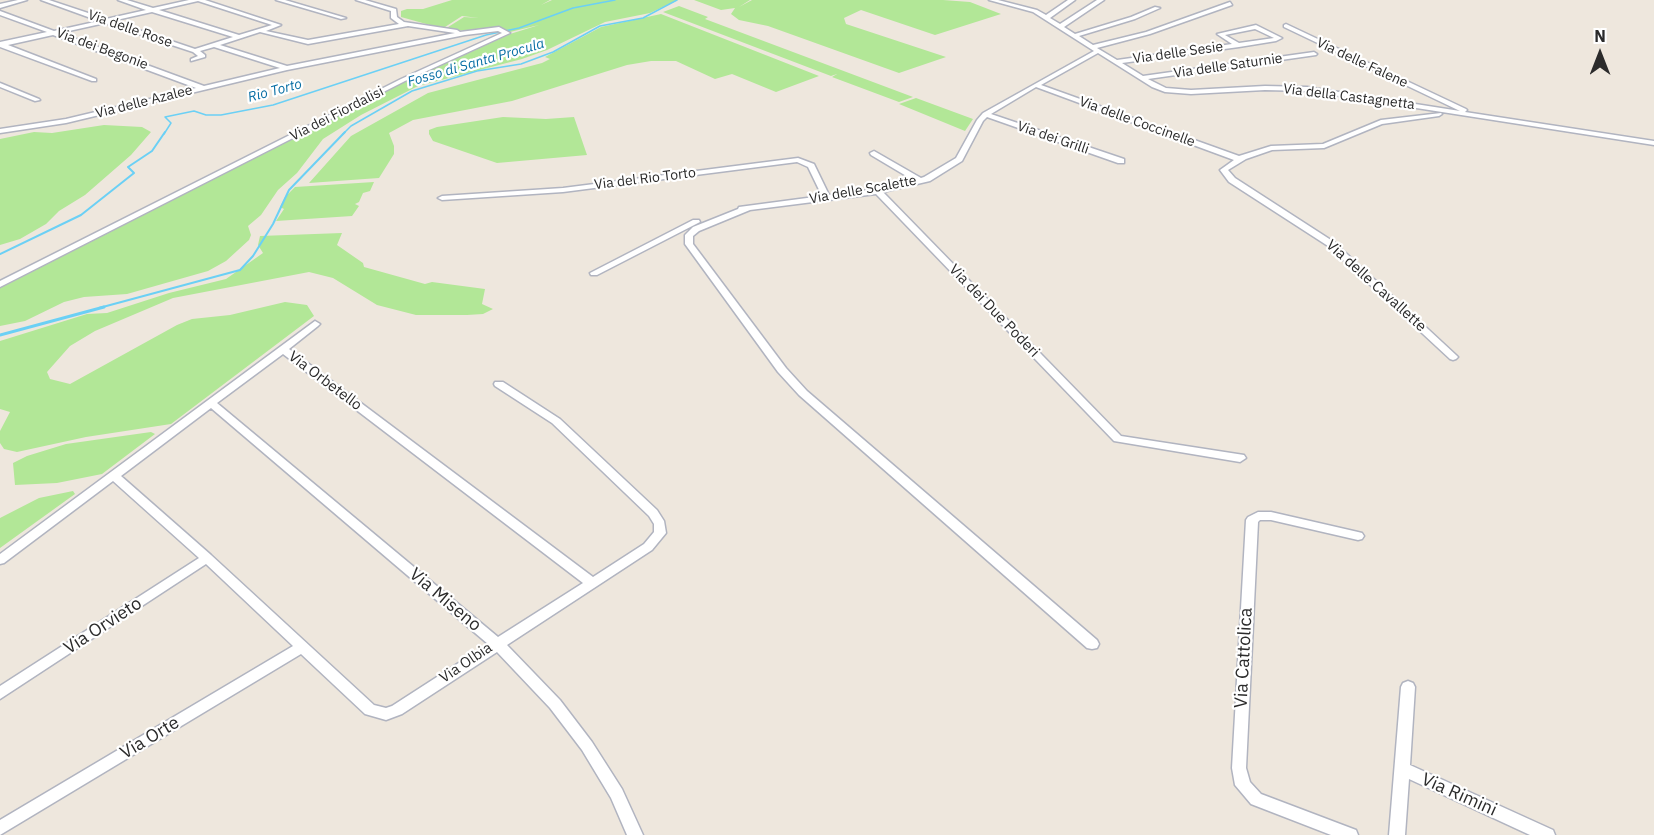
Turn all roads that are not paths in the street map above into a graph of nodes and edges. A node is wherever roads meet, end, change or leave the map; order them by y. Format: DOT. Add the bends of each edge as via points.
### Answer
graph roads {
  1 [pos="24,0"];
  2 [pos="44,0"];
  3 [pos="121,0"];
  4 [pos="198,0"];
  5 [pos="279,0"];
  6 [pos="359,0"];
  7 [pos="992,0"];
  8 [pos="1056,0"];
  9 [pos="1072,0"];
  10 [pos="1101,0"];
  11 [pos="1005,2"];
  12 [pos="1230,4"];
  13 [pos="0,6"];
  14 [pos="1059,8"];
  15 [pos="1157,8"];
  16 [pos="152,10"];
  17 [pos="1,14"];
  18 [pos="343,18"];
  19 [pos="1046,18"];
  20 [pos="105,21"];
  21 [pos="408,24"];
  22 [pos="1286,26"];
  23 [pos="1060,27"];
  24 [pos="261,31"];
  25 [pos="54,32"];
  26 [pos="465,33"];
  27 [pos="1074,36"];
  28 [pos="239,37"];
  29 [pos="0,44"];
  30 [pos="213,45"];
  31 [pos="1239,45"];
  32 [pos="1095,49"];
  33 [pos="195,51"];
  34 [pos="1314,54"];
  35 [pos="193,60"];
  36 [pos="1116,62"];
  37 [pos="287,68"];
  38 [pos="1143,78"];
  39 [pos="94,80"];
  40 [pos="0,85"];
  41 [pos="1036,85"];
  42 [pos="203,88"];
  43 [pos="37,100"];
  44 [pos="985,114"];
  45 [pos="1472,114"];
  46 [pos="0,131"];
  47 [pos="1654,143"];
  48 [pos="874,153"];
  49 [pos="1239,159"];
  50 [pos="1121,161"];
  51 [pos="920,182"];
  52 [pos="878,191"];
  53 [pos="826,197"];
  54 [pos="442,198"];
  55 [pos="749,208"];
  56 [pos="594,273"];
  57 [pos="0,284"];
  58 [pos="315,324"];
  59 [pos="283,349"];
  60 [pos="1453,357"];
  61 [pos="499,384"];
  62 [pos="211,403"];
  63 [pos="1240,458"];
  64 [pos="114,477"];
  65 [pos="1358,536"];
  66 [pos="207,558"];
  67 [pos="0,560"];
  68 [pos="591,582"];
  69 [pos="496,644"];
  70 [pos="1092,644"];
  71 [pos="301,648"];
  72 [pos="1407,687"];
  73 [pos="0,693"];
  74 [pos="1403,770"];
  75 [pos="0,828"];
  76 [pos="636,835"];
  77 [pos="1350,835"];
  78 [pos="1397,835"];
  79 [pos="1547,835"];
  1 -- 13 [label="street"];
  2 -- 20 [label="street, Via delle Rose"];
  3 -- 16 [label="street"];
  4 -- 16 [label="street"];
  4 -- 24 [label="street" via="278,25"];
  5 -- 18 [label="street"];
  6 -- 21 [label="street" via="394,10 395,20"];
  7 -- 11 [label="street, Via della Castagnetta"];
  8 -- 14 [label="street"];
  9 -- 14 [label="street"];
  10 -- 23 [label="street"];
  11 -- 19 [label="street, Via della Castagnetta"];
  12 -- 32 [label="street"];
  14 -- 19 [label="street"];
  15 -- 27 [label="street"];
  16 -- 20 [label="street"];
  16 -- 28 [label="street"];
  17 -- 25 [label="street, Via dei Begonie"];
  19 -- 23 [label="street, Via della Castagnetta"];
  20 -- 25 [label="street"];
  20 -- 33 [label="street, Via delle Rose"];
  21 -- 24 [label="street" via="308,42"];
  21 -- 26 [label="street"];
  22 -- 45 [label="street, Via delle Falene"];
  23 -- 27 [label="street, Via della Castagnetta"];
  24 -- 28 [label="street"];
  25 -- 29 [label="street"];
  25 -- 42 [label="street, Via dei Begonie"];
  26 -- 37 [label="street, Via dei Fiordalisi"];
  26 -- 57 [label="street, Via dei Fiordalisi" via="506,31"];
  27 -- 32 [label="street, Via della Castagnetta"];
  28 -- 30 [label="street"];
  29 -- 39 [label="street"];
  30 -- 33 [label="street"];
  30 -- 37 [label="street"];
  31 -- 31 [label="street, Via delle Sesie" via="1276,39 1279,38 1256,27 1220,34"];
  31 -- 36 [label="street, Via delle Sesie"];
  32 -- 36 [label="street, Via della Castagnetta"];
  32 -- 41 [label="street"];
  33 -- 35 [label="street" via="203,57"];
  34 -- 38 [label="street, Via delle Saturnie"];
  36 -- 38 [label="street, Via della Castagnetta"];
  37 -- 42 [label="street, Via delle Azalee"];
  38 -- 45 [label="street, Via della Castagnetta" via="1157,88 1174,91 1296,88"];
  40 -- 43 [label="street"];
  41 -- 44 [label="street"];
  41 -- 49 [label="street, Via delle Coccinelle"];
  42 -- 46 [label="street, Via delle Azalee" via="66,121"];
  44 -- 50 [label="street, Via dei Grilli"];
  44 -- 51 [label="street, Via delle Scalette" via="959,159"];
  45 -- 47 [label="street, Via della Castagnetta"];
  45 -- 49 [label="street" via="1427,114 1387,120 1327,145 1277,147"];
  48 -- 51 [label="street"];
  49 -- 60 [label="street, Via delle Cavallette" via="1224,168 1226,175 1326,240"];
  51 -- 52 [label="street, Via delle Scalette"];
  52 -- 53 [label="street, Via delle Scalette"];
  52 -- 63 [label="street, Via dei Due Poderi" via="1118,439"];
  53 -- 54 [label="street, Via del Rio Torto" via="810,164 798,160 563,190"];
  53 -- 55 [label="street, Via delle Scalette"];
  55 -- 56 [label="street, Via delle Scalette" via="701,220"];
  55 -- 70 [label="street" via="696,229 689,235 689,244 782,370 803,393"];
  58 -- 59 [label="street"];
  59 -- 62 [label="street, Via Orbetello"];
  59 -- 68 [label="street, Via Orbetello"];
  61 -- 68 [label="street, Via Olbia" via="556,420 660,524 659,535 648,547"];
  62 -- 64 [label="street, Via Orbetello"];
  62 -- 69 [label="street, Via Miseno"];
  64 -- 66 [label="street, Via Olbia"];
  64 -- 67 [label="street, Via Orbetello"];
  65 -- 77 [label="street, Via Cattolica" via="1271,516 1252,520 1239,768 1243,785 1256,799"];
  66 -- 71 [label="street, Via Olbia"];
  66 -- 73 [label="street, Via Orvieto"];
  68 -- 69 [label="street, Via Olbia"];
  69 -- 71 [label="street, Via Olbia" via="397,710 382,715 370,710"];
  69 -- 76 [label="street, Via Miseno" via="574,728 617,794"];
  71 -- 75 [label="street, Via Orte"];
  72 -- 74 [label="street, Via Rimini"];
  74 -- 78 [label="street, Via Rimini"];
  74 -- 79 [label="street, Via Rimini"];
}
